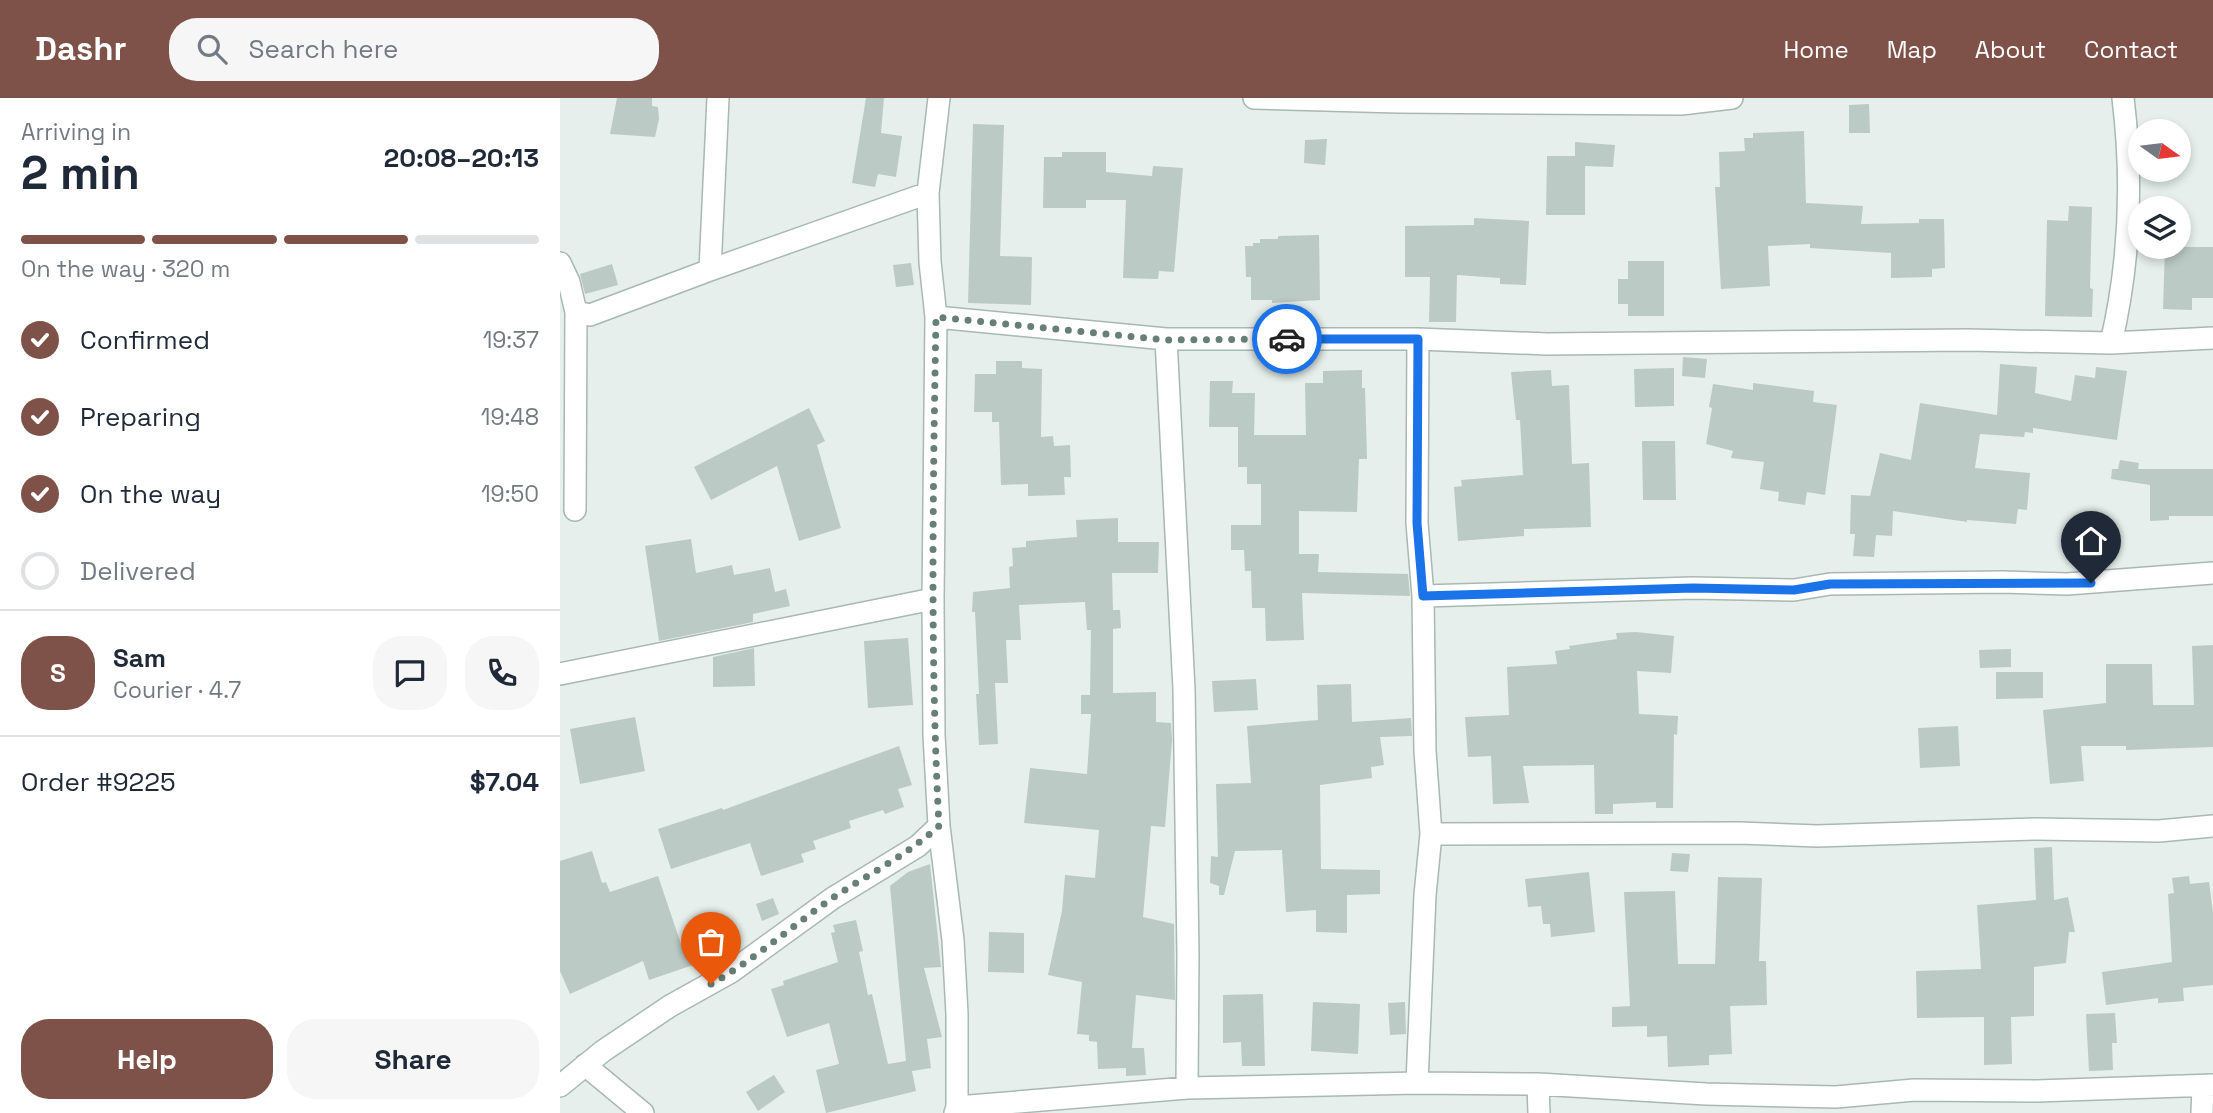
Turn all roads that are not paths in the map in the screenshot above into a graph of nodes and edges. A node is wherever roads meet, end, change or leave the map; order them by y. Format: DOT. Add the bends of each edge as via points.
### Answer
graph roads {
  1 [pos="718,98"];
  2 [pos="939,98"];
  3 [pos="1254,98"];
  4 [pos="1732,98"];
  5 [pos="2123,98"];
  6 [pos="1399,100"];
  7 [pos="929,193"];
  8 [pos="560,263"];
  9 [pos="710,270"];
  10 [pos="576,312"];
  11 [pos="936,317"];
  12 [pos="2213,338"];
  13 [pos="1418,339"];
  14 [pos="1166,340"];
  15 [pos="2111,343"];
  16 [pos="575,510"];
  17 [pos="2213,573"];
  18 [pos="1423,596"];
  19 [pos="933,599"];
  20 [pos="560,674"];
  21 [pos="939,826"];
  22 [pos="2213,826"];
  23 [pos="1432,834"];
  24 [pos="586,1065"];
  25 [pos="1417,1083"];
  26 [pos="1538,1084"];
  27 [pos="560,1086"];
  28 [pos="2208,1086"];
  29 [pos="1186,1088"];
  30 [pos="956,1110"];
  31 [pos="643,1113"];
  32 [pos="1539,1113"];
  33 [pos="2202,1113"];
  1 -- 9 [label="street"];
  2 -- 7 [label="street"];
  3 -- 6 [label="street"];
  4 -- 6 [label="street" via="1681,104"];
  5 -- 15 [label="street" via="2130,208"];
  7 -- 9 [label="street"];
  7 -- 11 [label="street"];
  8 -- 10 [label="street"];
  9 -- 10 [label="street" via="590,315"];
  10 -- 16 [label="street"];
  11 -- 14 [label="street"];
  11 -- 19 [label="street"];
  12 -- 15 [label="street"];
  13 -- 14 [label="street"];
  13 -- 15 [label="street" via="1547,344"];
  13 -- 18 [label="street" via="1417,523"];
  14 -- 29 [label="street" via="1184,688"];
  17 -- 18 [label="street" via="2067,584 1830,584 1794,590 1693,588"];
  18 -- 23 [label="street" via="1425,751"];
  19 -- 20 [label="street"];
  19 -- 21 [label="street"];
  21 -- 24 [label="street" via="918,846"];
  21 -- 30 [label="street" via="953,940"];
  22 -- 23 [label="street" via="2159,831 2035,829 1817,836"];
  23 -- 25 [label="street"];
  24 -- 27 [label="street"];
  24 -- 31 [label="street"];
  25 -- 26 [label="street"];
  25 -- 29 [label="street"];
  26 -- 28 [label="street" via="1836,1097 1914,1090"];
  26 -- 32 [label="street"];
  28 -- 33 [label="street"];
  29 -- 30 [label="street"];
}
